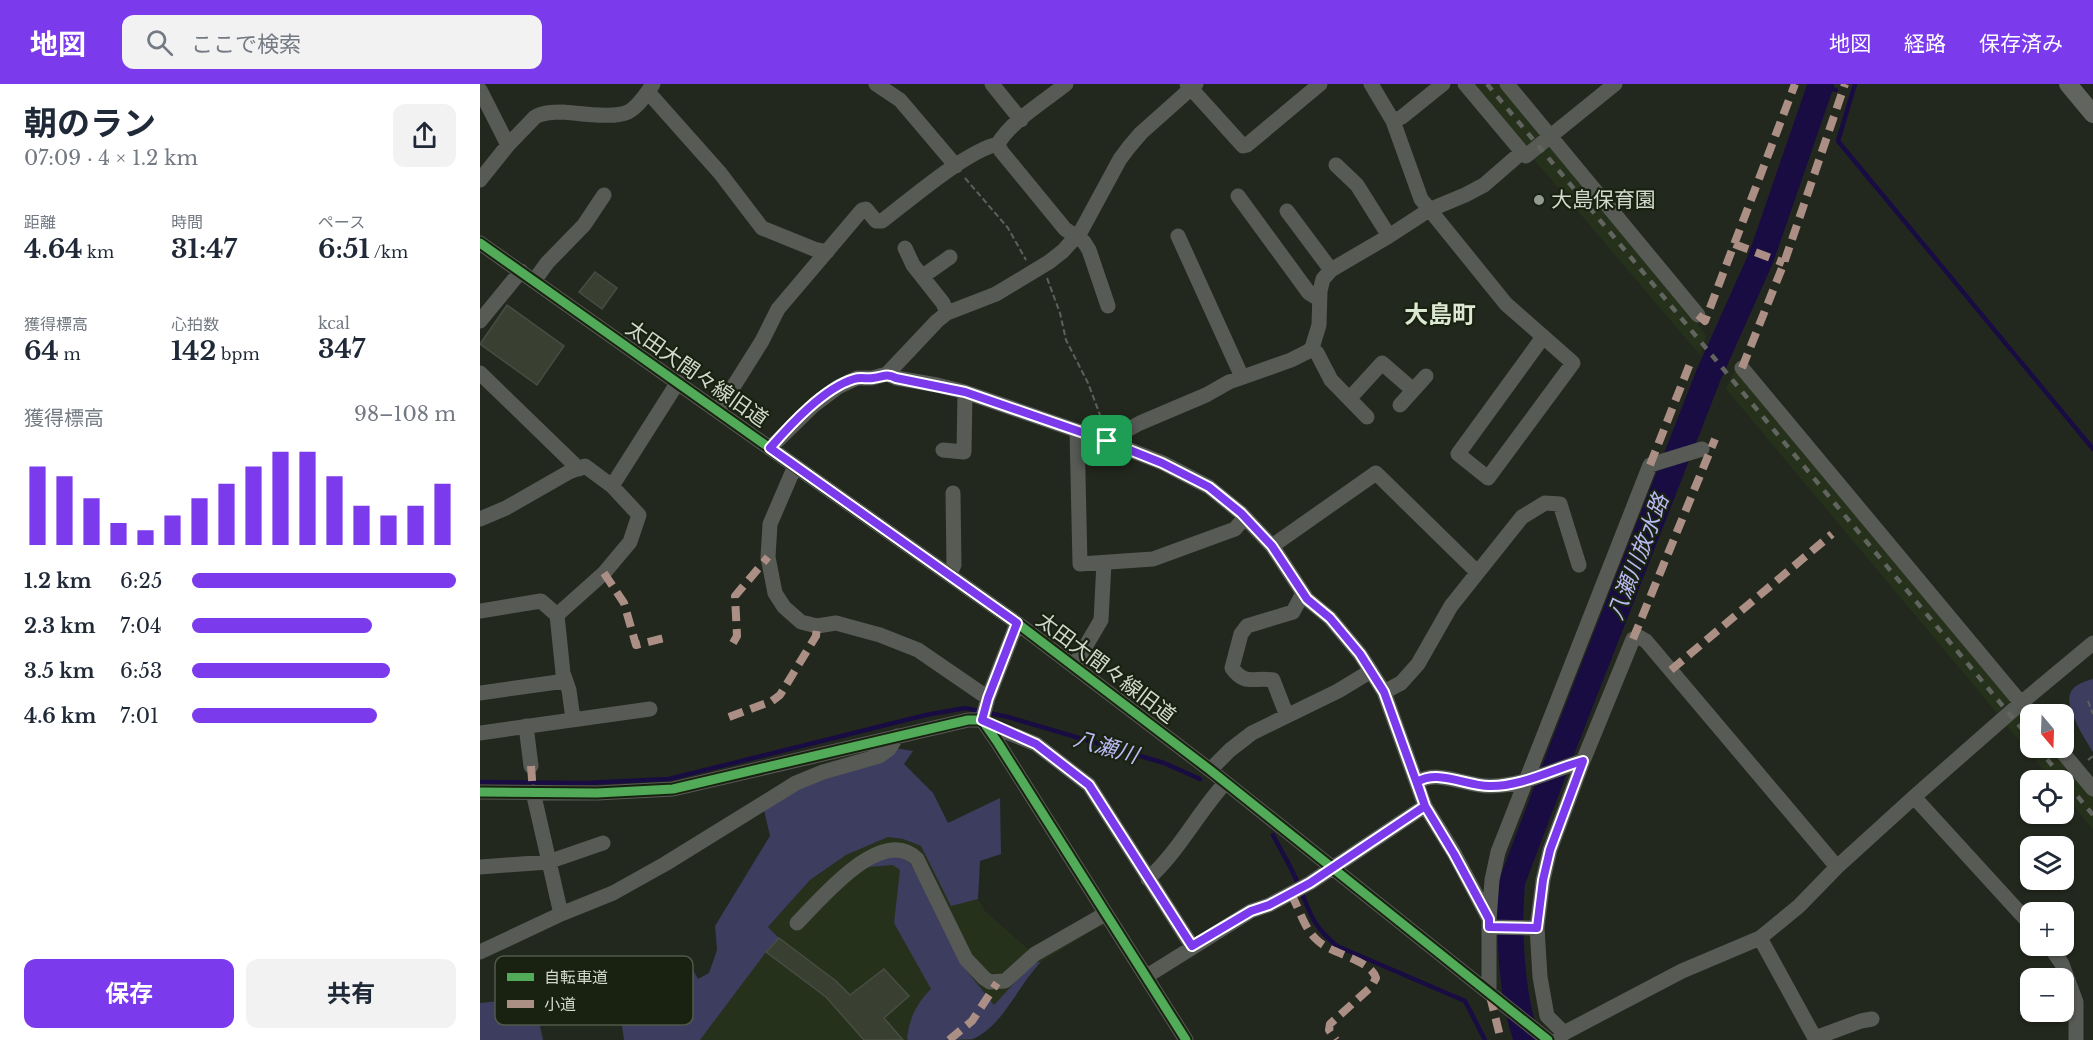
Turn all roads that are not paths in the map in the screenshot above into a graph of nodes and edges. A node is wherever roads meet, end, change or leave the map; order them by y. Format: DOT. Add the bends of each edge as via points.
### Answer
graph roads {
  1 [pos="876,84"];
  2 [pos="992,84"];
  3 [pos="1066,84"];
  4 [pos="1320,84"];
  5 [pos="1371,84"];
  6 [pos="1443,84"];
  7 [pos="1465,84"];
  8 [pos="1507,84"];
  9 [pos="1615,84"];
  10 [pos="2068,84"];
  11 [pos="1191,85"];
  12 [pos="650,88"];
  13 [pos="480,90"];
  14 [pos="484,109"];
  15 [pos="2093,114"];
  16 [pos="1021,120"];
  17 [pos="1393,121"];
  18 [pos="1551,137"];
  19 [pos="998,144"];
  20 [pos="508,145"];
  21 [pos="1526,156"];
  22 [pos="1336,165"];
  23 [pos="956,166"];
  24 [pos="480,180"];
  25 [pos="604,195"];
  26 [pos="1238,196"];
  27 [pos="1429,210"];
  28 [pos="1287,211"];
  29 [pos="1076,236"];
  30 [pos="1178,236"];
  31 [pos="1389,236"];
  32 [pos="480,243"];
  33 [pos="904,248"];
  34 [pos="827,252"];
  35 [pos="950,257"];
  36 [pos="1331,270"];
  37 [pos="521,271"];
  38 [pos="923,276"];
  39 [pos="534,281"];
  40 [pos="1319,299"];
  41 [pos="1108,306"];
  42 [pos="947,313"];
  43 [pos="1698,315"];
  44 [pos="480,321"];
  45 [pos="1543,337"];
  46 [pos="1314,343"];
  47 [pos="1742,368"];
  48 [pos="480,373"];
  49 [pos="887,374"];
  50 [pos="1426,376"];
  51 [pos="1236,379"];
  52 [pos="678,382"];
  53 [pos="1413,390"];
  54 [pos="965,392"];
  55 [pos="1350,398"];
  56 [pos="1400,405"];
  57 [pos="718,411"];
  58 [pos="1367,417"];
  59 [pos="1077,431"];
  60 [pos="1107,441"];
  61 [pos="770,448"];
  62 [pos="1702,449"];
  63 [pos="943,450"];
  64 [pos="795,466"];
  65 [pos="579,469"];
  66 [pos="612,486"];
  67 [pos="953,493"];
  68 [pos="1245,517"];
  69 [pos="480,519"];
  70 [pos="1272,546"];
  71 [pos="1104,562"];
  72 [pos="1579,565"];
  73 [pos="1477,572"];
  74 [pos="949,575"];
  75 [pos="1305,596"];
  76 [pos="480,611"];
  77 [pos="557,615"];
  78 [pos="1017,623"];
  79 [pos="2093,643"];
  80 [pos="1074,666"];
  81 [pos="1371,671"];
  82 [pos="565,681"];
  83 [pos="1384,692"];
  84 [pos="480,693"];
  85 [pos="987,701"];
  86 [pos="2021,703"];
  87 [pos="650,709"];
  88 [pos="1287,716"];
  89 [pos="573,719"];
  90 [pos="983,722"];
  91 [pos="526,726"];
  92 [pos="480,733"];
  93 [pos="897,736"];
  94 [pos="2067,758"];
  95 [pos="1580,762"];
  96 [pos="531,766"];
  97 [pos="1209,770"];
  98 [pos="1528,778"];
  99 [pos="1417,782"];
  100 [pos="1225,783"];
  101 [pos="2093,789"];
  102 [pos="480,792"];
  103 [pos="533,792"];
  104 [pos="1914,797"];
  105 [pos="1425,806"];
  106 [pos="603,843"];
  107 [pos="548,862"];
  108 [pos="480,867"];
  109 [pos="1334,867"];
  110 [pos="1837,867"];
  111 [pos="1148,879"];
  112 [pos="561,914"];
  113 [pos="1105,914"];
  114 [pos="2020,914"];
  115 [pos="797,923"];
  116 [pos="1490,924"];
  117 [pos="1534,928"];
  118 [pos="1760,938"];
  119 [pos="1192,946"];
  120 [pos="480,952"];
  121 [pos="2057,956"];
  122 [pos="1147,976"];
  123 [pos="1492,995"];
  124 [pos="1872,1019"];
  125 [pos="1561,1036"];
  126 [pos="1545,1038"];
  127 [pos="1815,1039"];
  128 [pos="1186,1040"];
  129 [pos="2076,1040"];
  1 -- 23 [label="street" via="900,100"];
  2 -- 16 [label="street"];
  3 -- 16 [label="street"];
  4 -- 11 [label="street" via="1243,146"];
  5 -- 17 [label="street"];
  6 -- 17 [label="street"];
  7 -- 27 [label="street" via="1522,152 1484,185"];
  8 -- 18 [label="street"];
  9 -- 18 [label="street"];
  10 -- 15 [label="main road"];
  11 -- 29 [label="street" via="1129,147"];
  12 -- 20 [label="street" via="627,112 540,114"];
  12 -- 34 [label="street" via="762,228"];
  13 -- 14 [label="street"];
  14 -- 20 [label="street"];
  16 -- 19 [label="street"];
  17 -- 27 [label="street" via="1414,184"];
  18 -- 21 [label="street"];
  18 -- 43 [label="street"];
  19 -- 23 [label="street"];
  19 -- 29 [label="street" via="1065,229"];
  20 -- 24 [label="street"];
  22 -- 31 [label="street" via="1357,186"];
  23 -- 34 [label="street" via="882,221 876,221 867,209 862,210"];
  25 -- 39 [label="street" via="584,225"];
  26 -- 40 [label="street" via="1309,293"];
  27 -- 31 [label="street"];
  27 -- 45 [label="street" via="1506,303"];
  28 -- 36 [label="street"];
  29 -- 41 [label="street" via="1089,250"];
  29 -- 42 [label="street" via="1049,262 996,294"];
  30 -- 51 [label="street"];
  31 -- 36 [label="street"];
  32 -- 37 [label="street, 太田大間々線旧道"];
  33 -- 38 [label="street"];
  34 -- 57 [label="street" via="778,309"];
  35 -- 38 [label="street"];
  36 -- 40 [label="street" via="1323,279"];
  37 -- 39 [label="street, 太田大間々線旧道"];
  37 -- 44 [label="street"];
  38 -- 42 [label="street"];
  39 -- 52 [label="street, 太田大間々線旧道"];
  40 -- 46 [label="street"];
  42 -- 49 [label="street"];
  45 -- 45 [label="street" via="1458,454 1488,478 1573,363"];
  46 -- 51 [label="street" via="1300,356"];
  46 -- 55 [label="street" via="1332,380"];
  47 -- 86 [label="street"];
  48 -- 65 [label="street"];
  49 -- 54 [label="street"];
  49 -- 61 [label="street" via="857,378 837,387"];
  50 -- 53 [label="street"];
  51 -- 60 [label="street"];
  52 -- 57 [label="street, 太田大間々線旧道"];
  52 -- 66 [label="street"];
  53 -- 55 [label="street" via="1382,363"];
  53 -- 56 [label="street"];
  54 -- 59 [label="street"];
  54 -- 63 [label="street" via="964,452"];
  55 -- 58 [label="street"];
  57 -- 61 [label="street, 太田大間々線旧道"];
  59 -- 60 [label="street"];
  59 -- 71 [label="street" via="1080,564"];
  60 -- 68 [label="street" via="1209,487"];
  61 -- 64 [label="street, 太田大間々線旧道"];
  62 -- 98 [label="street" via="1650,465"];
  64 -- 74 [label="street, 太田大間々線旧道"];
  64 -- 85 [label="street" via="770,524 768,557 775,593 784,607 801,622 817,626 836,623 918,650"];
  65 -- 66 [label="street" via="588,466"];
  65 -- 69 [label="street"];
  66 -- 77 [label="street" via="639,515 630,542 604,573"];
  67 -- 74 [label="street" via="954,565"];
  68 -- 70 [label="street"];
  68 -- 71 [label="street" via="1235,530 1153,559"];
  70 -- 73 [label="street" via="1376,473"];
  70 -- 75 [label="street"];
  71 -- 80 [label="street" via="1101,620"];
  72 -- 73 [label="street" via="1560,504 1545,503 1522,517"];
  73 -- 83 [label="street" via="1451,606 1418,664 1401,683"];
  74 -- 78 [label="street, 太田大間々線旧道"];
  75 -- 81 [label="street" via="1330,618"];
  75 -- 88 [label="street" via="1293,612 1247,626 1232,668 1246,680 1272,680"];
  76 -- 77 [label="street" via="541,601"];
  77 -- 82 [label="street"];
  78 -- 80 [label="street, 太田大間々線旧道"];
  78 -- 85 [label="street"];
  79 -- 86 [label="street"];
  80 -- 97 [label="street, 太田大間々線旧道"];
  81 -- 83 [label="street"];
  81 -- 88 [label="street"];
  82 -- 84 [label="street"];
  82 -- 89 [label="street"];
  83 -- 99 [label="street"];
  85 -- 90 [label="street"];
  86 -- 104 [label="street"];
  87 -- 89 [label="street"];
  88 -- 97 [label="street" via="1252,733"];
  89 -- 91 [label="street"];
  90 -- 93 [label="street" via="968,720"];
  90 -- 111 [label="street" via="1036,744 1089,785"];
  90 -- 113 [label="street"];
  91 -- 92 [label="street"];
  91 -- 96 [label="street"];
  93 -- 103 [label="street" via="673,789"];
  93 -- 112 [label="street" via="890,749 879,756 796,783 666,864 613,893"];
  94 -- 101 [label="street"];
  95 -- 98 [label="street"];
  95 -- 110 [label="street" via="1633,639 1639,637"];
  95 -- 117 [label="street" via="1550,850"];
  97 -- 100 [label="street, 太田大間々線旧道"];
  98 -- 99 [label="street" via="1491,786 1445,777"];
  98 -- 116 [label="street" via="1498,852"];
  99 -- 105 [label="street"];
  100 -- 109 [label="street, 太田大間々線旧道"];
  100 -- 111 [label="street" via="1181,844"];
  102 -- 103 [label="street"];
  103 -- 107 [label="street"];
  104 -- 110 [label="street"];
  104 -- 114 [label="street"];
  105 -- 109 [label="street"];
  105 -- 116 [label="street"];
  106 -- 107 [label="street"];
  107 -- 108 [label="street"];
  107 -- 112 [label="street"];
  109 -- 119 [label="street"];
  109 -- 123 [label="street, 太田大間々線旧道"];
  110 -- 118 [label="street"];
  111 -- 119 [label="street"];
  112 -- 120 [label="street"];
  113 -- 115 [label="street" via="1035,954 1005,981 990,982 966,959 917,859 910,852 890,849 853,868"];
  113 -- 122 [label="street"];
  116 -- 117 [label="street"];
  116 -- 123 [label="street"];
  117 -- 125 [label="street" via="1544,1004"];
  118 -- 125 [label="street" via="1682,971"];
  118 -- 127 [label="street"];
  119 -- 122 [label="street"];
  121 -- 129 [label="street" via="2076,1002"];
  122 -- 128 [label="street"];
  123 -- 126 [label="street, 太田大間々線旧道"];
  124 -- 127 [label="street"];
}
